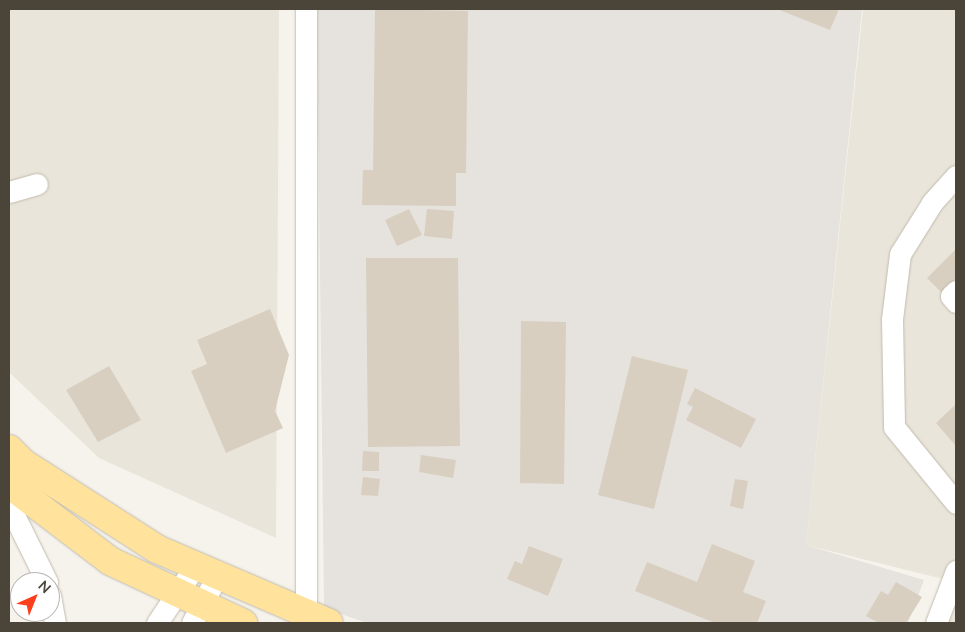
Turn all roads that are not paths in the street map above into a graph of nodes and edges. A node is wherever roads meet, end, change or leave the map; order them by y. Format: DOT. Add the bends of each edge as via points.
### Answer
graph roads {
  1 [pos="306,9"];
  2 [pos="956,176"];
  3 [pos="37,184"];
  4 [pos="9,192"];
  5 [pos="956,291"];
  6 [pos="956,302"];
  7 [pos="9,449"];
  8 [pos="9,484"];
  9 [pos="956,502"];
  10 [pos="9,505"];
  11 [pos="206,571"];
  12 [pos="956,571"];
  13 [pos="42,572"];
  14 [pos="191,607"];
  15 [pos="318,619"];
  16 [pos="156,623"];
  17 [pos="243,623"];
  18 [pos="936,623"];
  1 -- 15 [label="street"];
  2 -- 9 [label="street" via="932,203 900,254 892,318 894,427"];
  3 -- 4 [label="street"];
  5 -- 6 [label="street" via="951,296"];
  7 -- 11 [label="main road" via="23,463 156,549"];
  8 -- 14 [label="main road" via="110,561"];
  10 -- 13 [label="street"];
  11 -- 14 [label="street"];
  11 -- 15 [label="main road"];
  12 -- 18 [label="street"];
  14 -- 16 [label="street"];
  14 -- 17 [label="main road"];
}
